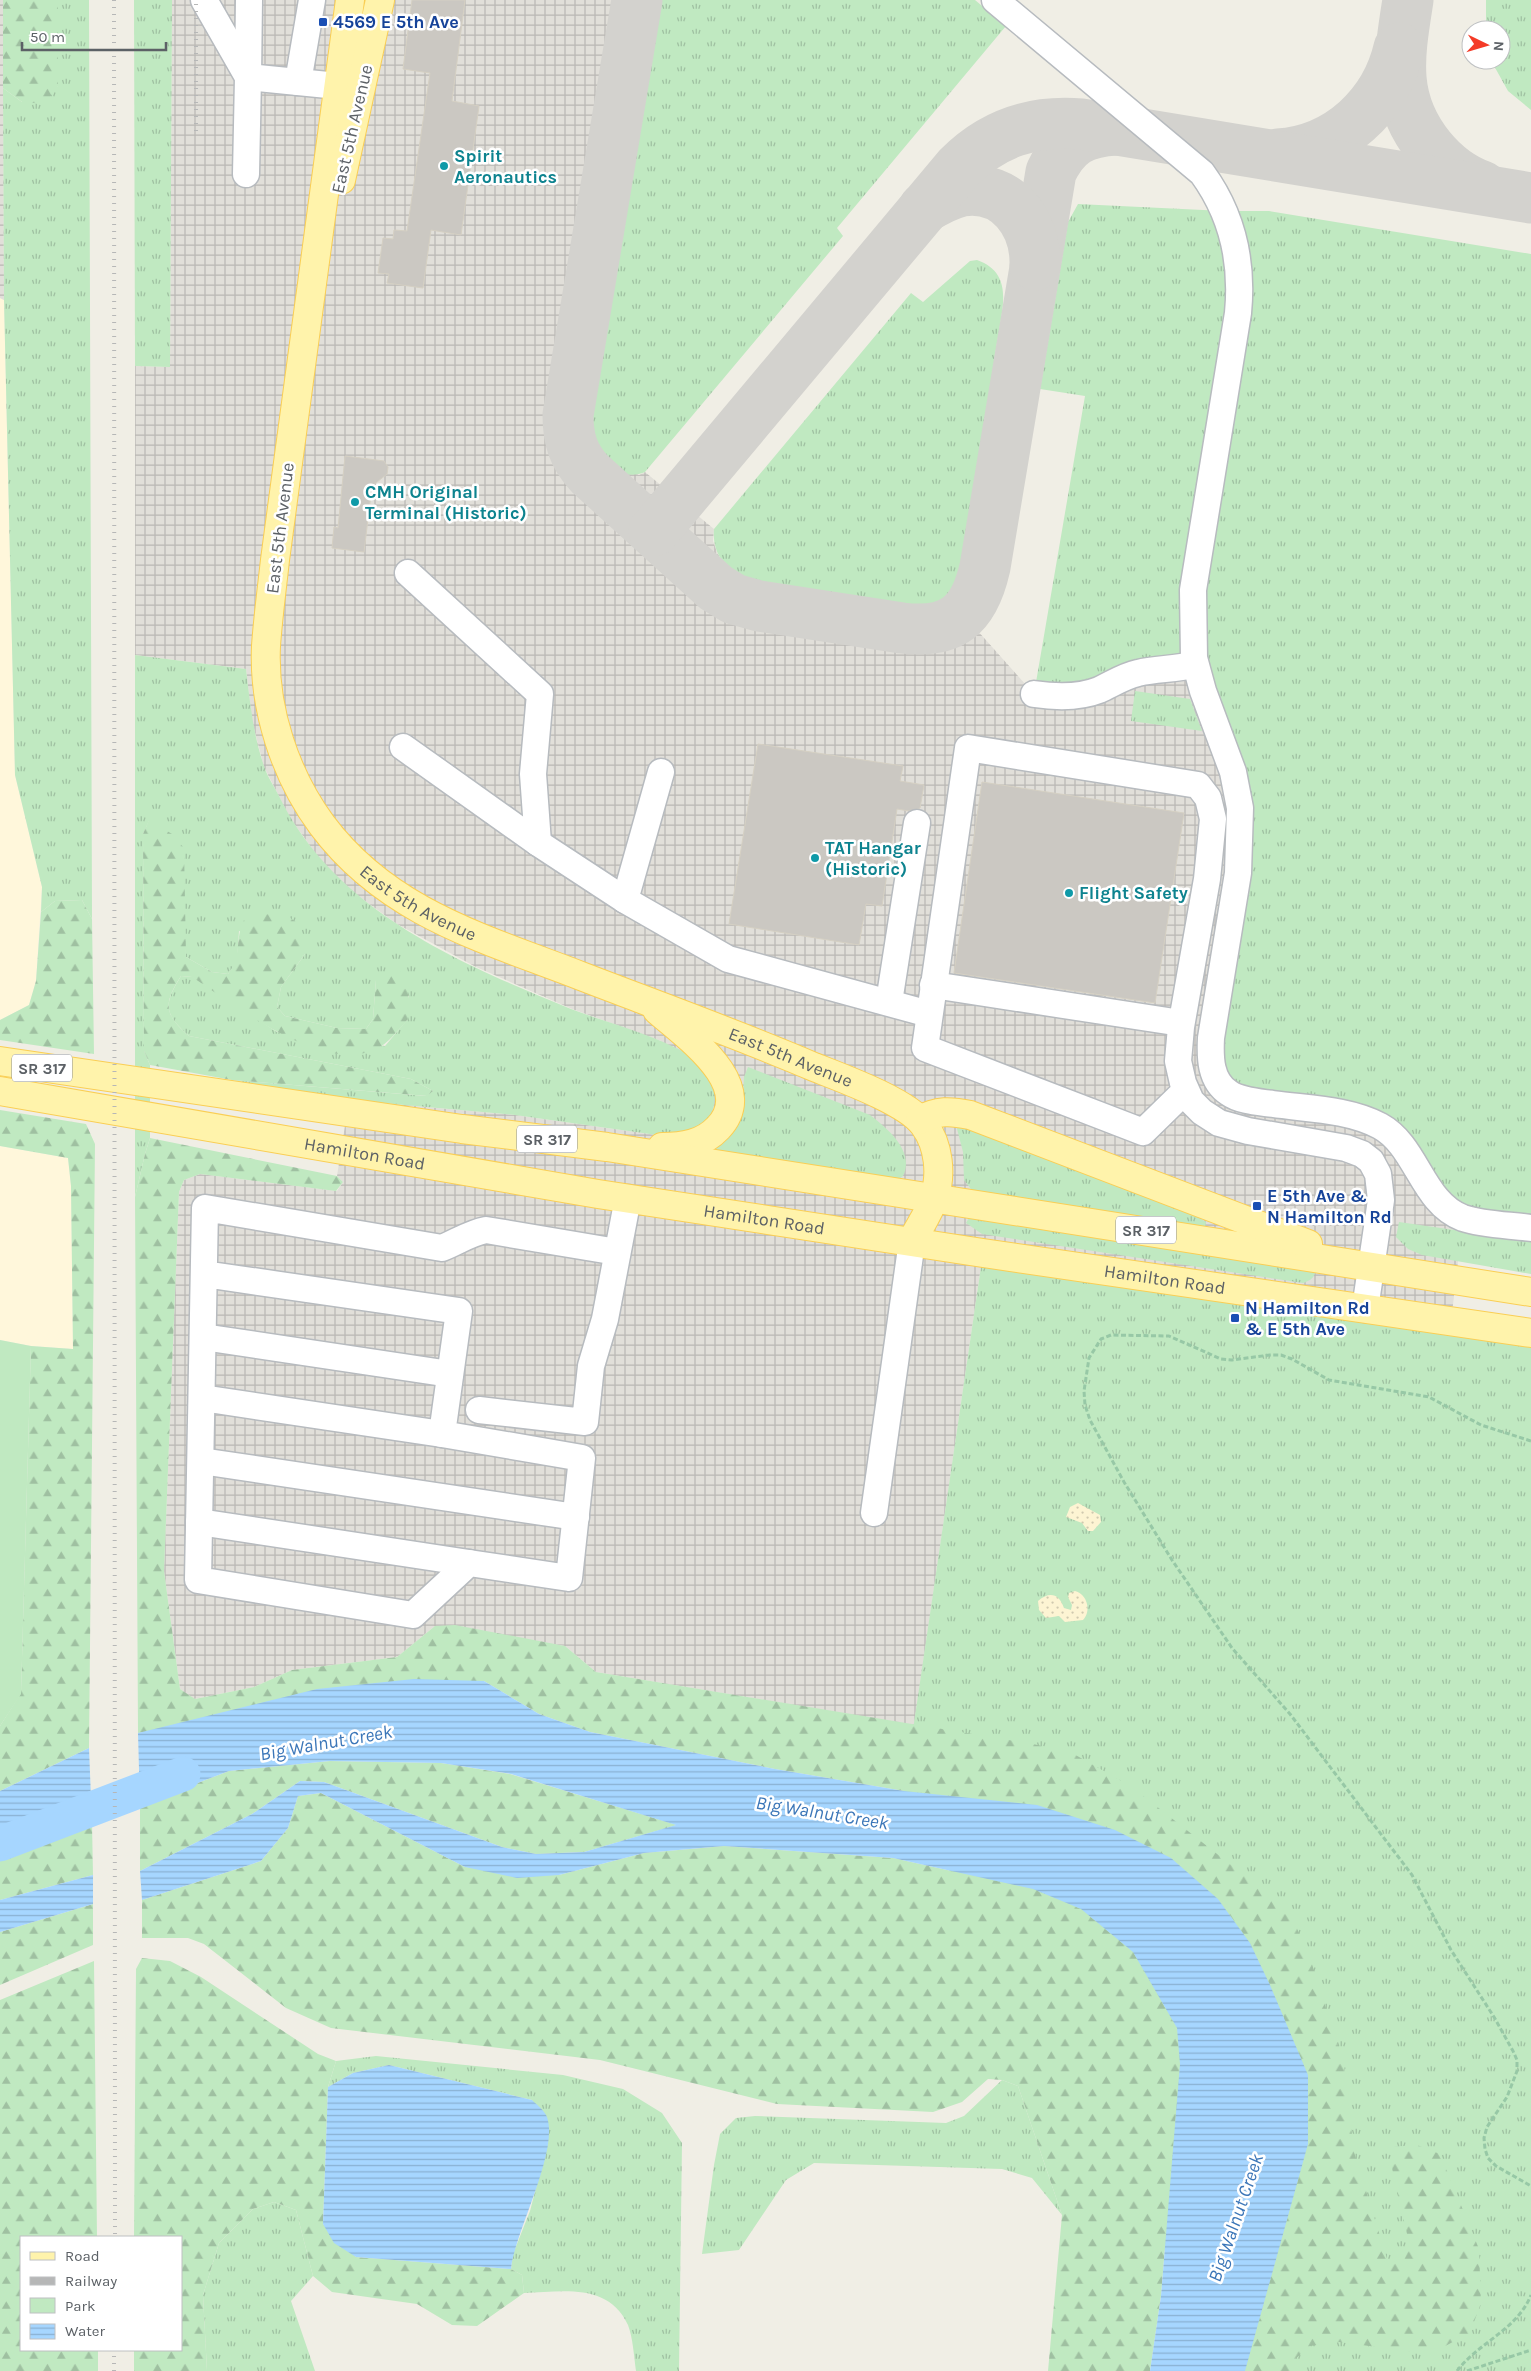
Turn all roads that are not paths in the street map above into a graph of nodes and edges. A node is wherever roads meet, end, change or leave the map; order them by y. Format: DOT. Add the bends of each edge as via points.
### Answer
graph roads {
  1 [pos="204,0"];
  2 [pos="249,0"];
  3 [pos="312,0"];
  4 [pos="350,0"];
  5 [pos="380,0"];
  6 [pos="995,0"];
  7 [pos="248,78"];
  8 [pos="298,82"];
  9 [pos="338,86"];
  10 [pos="246,174"];
  11 [pos="312,285"];
  12 [pos="408,573"];
  13 [pos="1195,664"];
  14 [pos="1034,694"];
  15 [pos="403,747"];
  16 [pos="661,772"];
  17 [pos="917,823"];
  18 [pos="538,843"];
  19 [pos="626,900"];
  20 [pos="933,984"];
  21 [pos="646,1001"];
  22 [pos="889,1002"];
  23 [pos="930,1014"];
  24 [pos="1181,1022"];
  25 [pos="0,1061"];
  26 [pos="1186,1090"];
  27 [pos="0,1091"];
  28 [pos="920,1120"];
  29 [pos="607,1147"];
  30 [pos="628,1198"];
  31 [pos="935,1198"];
  32 [pos="1531,1228"];
  33 [pos="912,1241"];
  34 [pos="617,1252"];
  35 [pos="1365,1265"];
  36 [pos="204,1274"];
  37 [pos="1531,1292"];
  38 [pos="1365,1308"];
  39 [pos="1531,1334"];
  40 [pos="203,1338"];
  41 [pos="450,1374"];
  42 [pos="202,1398"];
  43 [pos="480,1410"];
  44 [pos="442,1434"];
  45 [pos="200,1461"];
  46 [pos="874,1513"];
  47 [pos="576,1517"];
  48 [pos="199,1522"];
  49 [pos="469,1563"];
  1 -- 7 [label="lane"];
  2 -- 7 [label="lane"];
  3 -- 8 [label="lane"];
  4 -- 9 [label="main road, East 5th Avenue"];
  5 -- 11 [label="main road, East 5th Avenue" via="348,152"];
  6 -- 13 [label="lane" via="1202,173 1216,192 1231,231 1241,286 1194,581 1192,624"];
  7 -- 8 [label="lane"];
  7 -- 10 [label="lane"];
  8 -- 9 [label="lane"];
  9 -- 11 [label="main road, East 5th Avenue"];
  11 -- 21 [label="main road, East 5th Avenue" via="266,648 272,710 290,770 321,823 341,847 389,892 419,910 481,937"];
  12 -- 18 [label="lane" via="540,694 533,774"];
  13 -- 14 [label="lane" via="1138,673 1079,695"];
  13 -- 32 [label="lane" via="1233,772 1240,808 1238,873 1212,1038 1210,1062 1217,1080 1228,1093 1255,1102 1356,1116 1382,1127 1396,1140 1432,1193 1446,1207 1463,1218"];
  15 -- 18 [label="lane"];
  16 -- 19 [label="lane"];
  17 -- 22 [label="lane"];
  18 -- 19 [label="lane"];
  19 -- 22 [label="lane" via="728,959"];
  20 -- 23 [label="lane"];
  20 -- 24 [label="lane"];
  20 -- 24 [label="lane" via="968,748 1198,785 1208,798 1213,819 1207,879"];
  21 -- 28 [label="main road, East 5th Avenue" via="821,1069 869,1090"];
  21 -- 29 [label="main road" via="717,1066 728,1085 728,1111 713,1134 688,1146"];
  22 -- 23 [label="lane"];
  23 -- 26 [label="lane" via="925,1048 1143,1132"];
  24 -- 26 [label="lane" via="1178,1061"];
  25 -- 29 [label="main road, Hamilton Road / SR 317"];
  26 -- 35 [label="lane" via="1202,1112 1226,1126 1346,1148 1371,1161 1382,1188"];
  27 -- 30 [label="main road, Hamilton Road / SR 317"];
  28 -- 31 [label="main road, East 5th Avenue" via="937,1152"];
  28 -- 35 [label="main road" via="940,1112 970,1115"];
  29 -- 31 [label="main road, Hamilton Road / SR 317"];
  30 -- 33 [label="main road, Hamilton Road / SR 317"];
  30 -- 34 [label="lane"];
  31 -- 33 [label="main road, East 5th Avenue"];
  31 -- 35 [label="main road, Hamilton Road / SR 317"];
  33 -- 38 [label="main road, Hamilton Road / SR 317"];
  33 -- 46 [label="lane"];
  34 -- 36 [label="lane" via="486,1230 474,1232 464,1240 442,1248 205,1208"];
  34 -- 43 [label="lane" via="591,1366 585,1422"];
  35 -- 37 [label="main road, Hamilton Road / SR 317"];
  35 -- 38 [label="lane"];
  36 -- 40 [label="lane"];
  36 -- 41 [label="lane" via="459,1311"];
  38 -- 39 [label="main road, Hamilton Road / SR 317"];
  40 -- 41 [label="lane"];
  40 -- 42 [label="lane"];
  41 -- 44 [label="lane"];
  42 -- 44 [label="lane"];
  42 -- 45 [label="lane"];
  44 -- 47 [label="lane" via="582,1458"];
  45 -- 47 [label="lane"];
  45 -- 48 [label="lane"];
  47 -- 49 [label="lane" via="569,1578"];
  48 -- 49 [label="lane"];
  48 -- 49 [label="lane" via="198,1580 413,1615"];
}
